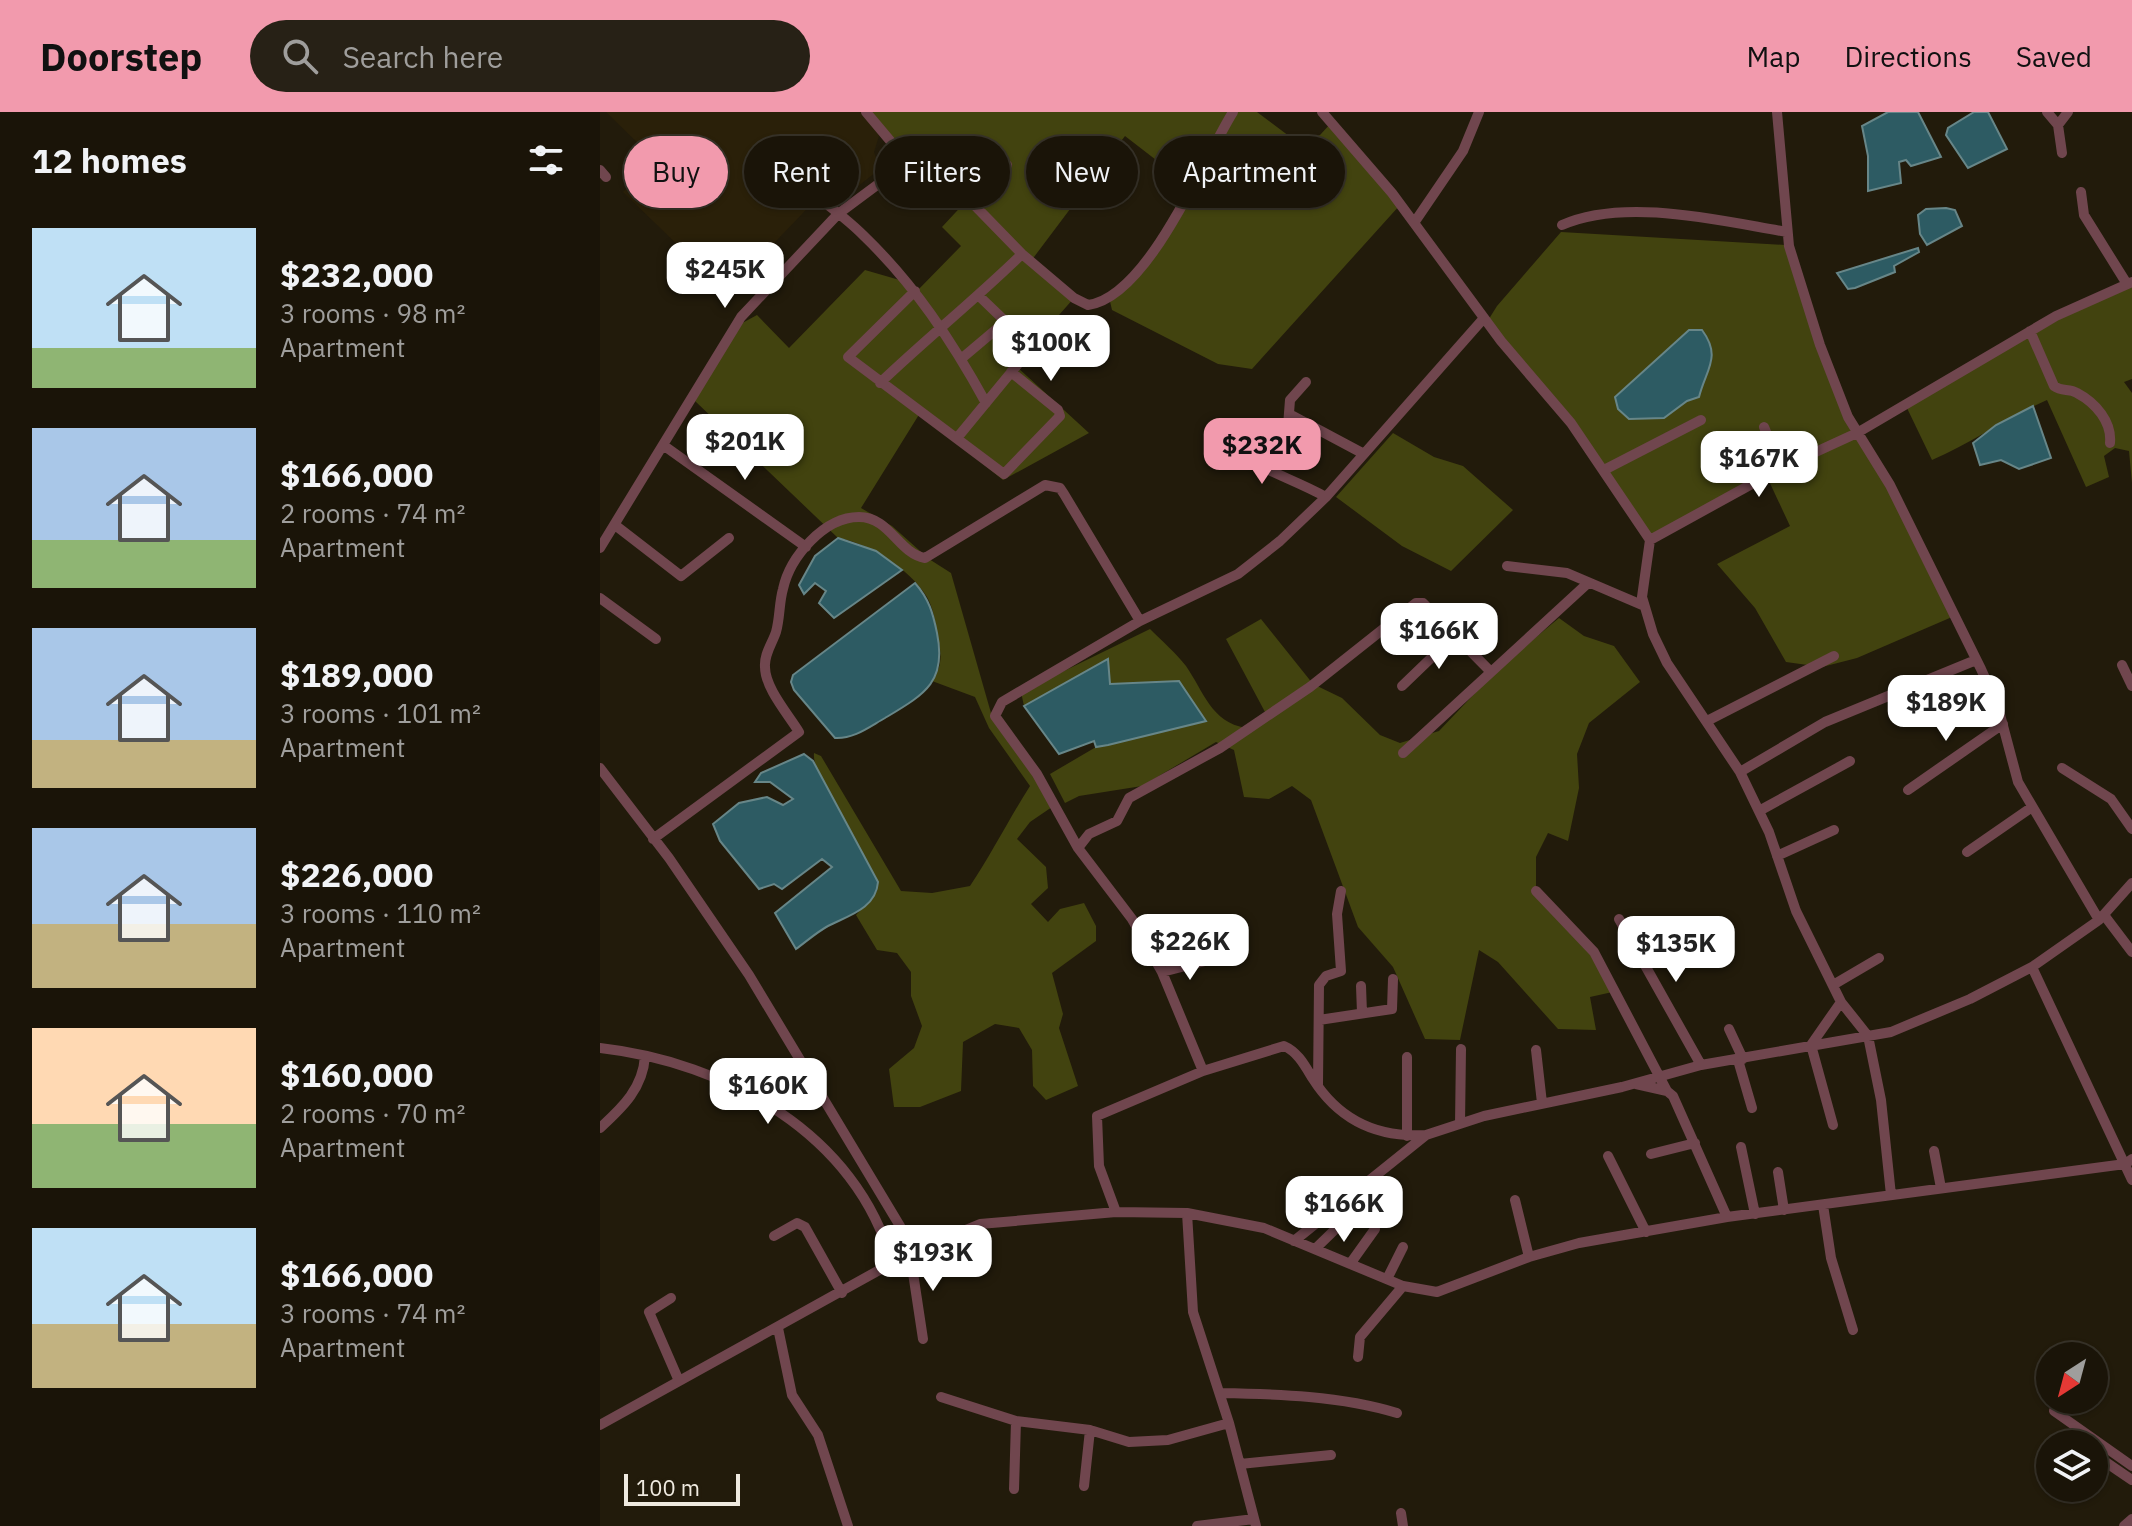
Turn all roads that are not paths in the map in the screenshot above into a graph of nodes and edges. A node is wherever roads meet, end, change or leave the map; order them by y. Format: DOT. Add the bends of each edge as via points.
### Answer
graph roads {
  1 [pos="866,112"];
  2 [pos="1233,112"];
  3 [pos="1322,112"];
  4 [pos="1479,112"];
  5 [pos="1777,112"];
  6 [pos="2047,112"];
  7 [pos="2068,112"];
  8 [pos="2058,125"];
  9 [pos="886,136"];
  10 [pos="2062,153"];
  11 [pos="875,187"];
  12 [pos="2081,192"];
  13 [pos="831,208"];
  14 [pos="978,209"];
  15 [pos="838,214"];
  16 [pos="1414,223"];
  17 [pos="1562,225"];
  18 [pos="1787,232"];
  19 [pos="1022,254"];
  20 [pos="2130,283"];
  21 [pos="915,291"];
  22 [pos="979,296"];
  23 [pos="1484,318"];
  24 [pos="1006,321"];
  25 [pos="940,326"];
  26 [pos="2030,331"];
  27 [pos="961,359"];
  28 [pos="1011,372"];
  29 [pos="1306,382"];
  30 [pos="880,383"];
  31 [pos="986,403"];
  32 [pos="1289,414"];
  33 [pos="1701,420"];
  34 [pos="1764,427"];
  35 [pos="1857,433"];
  36 [pos="957,438"];
  37 [pos="1222,441"];
  38 [pos="2110,443"];
  39 [pos="663,445"];
  40 [pos="1364,454"];
  41 [pos="1781,468"];
  42 [pos="1271,469"];
  43 [pos="1604,470"];
  44 [pos="1326,497"];
  45 [pos="615,525"];
  46 [pos="729,538"];
  47 [pos="1650,540"];
  48 [pos="806,547"];
  49 [pos="600,548"];
  50 [pos="1507,566"];
  51 [pos="1588,583"];
  52 [pos="600,598"];
  53 [pos="1642,605"];
  54 [pos="1140,621"];
  55 [pos="1454,636"];
  56 [pos="656,639"];
  57 [pos="1834,656"];
  58 [pos="1976,660"];
  59 [pos="2122,665"];
  60 [pos="1490,671"];
  61 [pos="1402,686"];
  62 [pos="2132,686"];
  63 [pos="1707,721"];
  64 [pos="2003,724"];
  65 [pos="1403,753"];
  66 [pos="1850,761"];
  67 [pos="600,768"];
  68 [pos="2062,768"];
  69 [pos="1740,772"];
  70 [pos="1908,790"];
  71 [pos="2032,807"];
  72 [pos="1759,811"];
  73 [pos="2132,829"];
  74 [pos="1834,830"];
  75 [pos="653,839"];
  76 [pos="1078,848"];
  77 [pos="1967,852"];
  78 [pos="1777,856"];
  79 [pos="2132,883"];
  80 [pos="1341,891"];
  81 [pos="1536,891"];
  82 [pos="2102,917"];
  83 [pos="1619,919"];
  84 [pos="2132,952"];
  85 [pos="1879,958"];
  86 [pos="1209,960"];
  87 [pos="1643,961"];
  88 [pos="1673,961"];
  89 [pos="2032,967"];
  90 [pos="1162,972"];
  91 [pos="1393,979"];
  92 [pos="1833,985"];
  93 [pos="1361,986"];
  94 [pos="1841,1002"];
  95 [pos="1362,1013"];
  96 [pos="1319,1020"];
  97 [pos="1729,1029"];
  98 [pos="1868,1036"];
  99 [pos="1811,1045"];
  100 [pos="600,1048"];
  101 [pos="1461,1049"];
  102 [pos="1536,1050"];
  103 [pos="645,1056"];
  104 [pos="1407,1057"];
  105 [pos="1740,1059"];
  106 [pos="1701,1065"];
  107 [pos="1203,1071"];
  108 [pos="1660,1075"];
  109 [pos="1636,1084"];
  110 [pos="1318,1087"];
  111 [pos="1667,1091"];
  112 [pos="1542,1103"];
  113 [pos="1752,1108"];
  114 [pos="1460,1124"];
  115 [pos="1833,1125"];
  116 [pos="600,1128"];
  117 [pos="1426,1135"];
  118 [pos="1407,1136"];
  119 [pos="1695,1143"];
  120 [pos="1741,1147"];
  121 [pos="1934,1151"];
  122 [pos="1651,1154"];
  123 [pos="1608,1156"];
  124 [pos="2129,1161"];
  125 [pos="1778,1172"];
  126 [pos="2132,1180"];
  127 [pos="1941,1188"];
  128 [pos="1891,1195"];
  129 [pos="1515,1200"];
  130 [pos="1823,1205"];
  131 [pos="1784,1210"];
  132 [pos="1116,1212"];
  133 [pos="1187,1213"];
  134 [pos="1755,1214"];
  135 [pos="1350,1215"];
  136 [pos="1727,1217"];
  137 [pos="1375,1229"];
  138 [pos="1646,1232"];
  139 [pos="774,1236"];
  140 [pos="1294,1241"];
  141 [pos="1403,1247"];
  142 [pos="1315,1249"];
  143 [pos="910,1253"];
  144 [pos="1529,1257"];
  145 [pos="892,1263"];
  146 [pos="1350,1264"];
  147 [pos="1387,1279"];
  148 [pos="1403,1286"];
  149 [pos="842,1293"];
  150 [pos="671,1298"];
  151 [pos="778,1328"];
  152 [pos="1853,1330"];
  153 [pos="923,1339"];
  154 [pos="1358,1357"];
  155 [pos="679,1381"];
  156 [pos="1220,1393"];
  157 [pos="941,1397"];
  158 [pos="1397,1413"];
  159 [pos="2058,1414"];
  160 [pos="1016,1421"];
  161 [pos="1229,1423"];
  162 [pos="600,1425"];
  163 [pos="1090,1430"];
  164 [pos="1331,1455"];
  165 [pos="1240,1464"];
  166 [pos="2108,1464"];
  167 [pos="2132,1466"];
  168 [pos="2132,1480"];
  169 [pos="1084,1486"];
  170 [pos="1014,1489"];
  171 [pos="1401,1513"];
  172 [pos="2132,1519"];
  173 [pos="1255,1523"];
  174 [pos="848,1526"];
  175 [pos="1197,1526"];
  176 [pos="1403,1526"];
  177 [pos="2124,1526"];
  1 -- 9 [label="street"];
  2 -- 19 [label="street" via="1172,227 1110,298 1088,305"];
  3 -- 16 [label="street"];
  4 -- 16 [label="street" via="1463,151"];
  5 -- 18 [label="street"];
  6 -- 8 [label="street"];
  7 -- 8 [label="street"];
  8 -- 10 [label="street"];
  11 -- 15 [label="street"];
  12 -- 20 [label="street" via="2084,215"];
  13 -- 15 [label="street"];
  14 -- 19 [label="street"];
  15 -- 21 [label="street"];
  15 -- 39 [label="street" via="734,327"];
  16 -- 23 [label="street"];
  17 -- 18 [label="street" via="1599,213 1697,217"];
  18 -- 35 [label="street" via="1820,345"];
  19 -- 22 [label="street"];
  20 -- 26 [label="street"];
  21 -- 25 [label="street"];
  21 -- 30 [label="street" via="848,357"];
  22 -- 24 [label="street"];
  22 -- 25 [label="street"];
  23 -- 40 [label="street"];
  23 -- 43 [label="street"];
  24 -- 27 [label="street"];
  24 -- 28 [label="street" via="1032,347"];
  25 -- 27 [label="street"];
  25 -- 30 [label="street"];
  26 -- 35 [label="street"];
  26 -- 38 [label="street" via="2054,386 2089,401 2110,427"];
  27 -- 31 [label="street"];
  28 -- 31 [label="street"];
  28 -- 36 [label="street" via="1058,410 1058,420 1004,474"];
  29 -- 32 [label="street" via="1290,400"];
  30 -- 36 [label="street"];
  31 -- 36 [label="street"];
  32 -- 40 [label="street"];
  32 -- 42 [label="street" via="1284,449"];
  33 -- 43 [label="street"];
  34 -- 41 [label="street"];
  35 -- 41 [label="street"];
  35 -- 58 [label="street" via="1890,485"];
  37 -- 42 [label="street" via="1245,460"];
  39 -- 45 [label="street"];
  39 -- 48 [label="street"];
  40 -- 44 [label="street"];
  41 -- 47 [label="street"];
  42 -- 44 [label="street"];
  43 -- 47 [label="street"];
  44 -- 54 [label="street" via="1238,574"];
  45 -- 46 [label="street" via="681,576"];
  45 -- 49 [label="street"];
  47 -- 53 [label="street"];
  48 -- 54 [label="street" via="836,521 859,517 883,525 919,557 934,556 999,511 1052,485 1064,494"];
  48 -- 75 [label="street" via="786,578 764,669 799,732"];
  50 -- 51 [label="street" via="1550,569"];
  51 -- 53 [label="street"];
  51 -- 60 [label="street"];
  52 -- 56 [label="street"];
  53 -- 63 [label="street" via="1667,663"];
  54 -- 76 [label="street" via="996,710"];
  55 -- 60 [label="street"];
  55 -- 61 [label="street"];
  55 -- 76 [label="street" via="1423,603 1416,603 1310,687 1220,748 1129,798 1117,821 1089,834"];
  57 -- 63 [label="street"];
  58 -- 64 [label="street"];
  58 -- 69 [label="street" via="1825,722"];
  59 -- 62 [label="street"];
  60 -- 65 [label="street"];
  63 -- 69 [label="street"];
  64 -- 70 [label="street"];
  64 -- 71 [label="street" via="2018,782"];
  66 -- 72 [label="street"];
  67 -- 75 [label="street"];
  68 -- 73 [label="street" via="2111,799"];
  69 -- 72 [label="street"];
  71 -- 77 [label="street"];
  71 -- 82 [label="street"];
  72 -- 78 [label="street"];
  74 -- 78 [label="street"];
  75 -- 143 [label="street" via="749,975 900,1226"];
  76 -- 90 [label="street" via="1132,919"];
  78 -- 92 [label="street" via="1796,911"];
  79 -- 82 [label="street"];
  80 -- 96 [label="street" via="1341,971 1321,979"];
  81 -- 108 [label="street" via="1594,952"];
  82 -- 84 [label="street"];
  82 -- 89 [label="street"];
  83 -- 87 [label="street"];
  85 -- 92 [label="street"];
  86 -- 90 [label="street"];
  87 -- 88 [label="street" via="1662,946"];
  87 -- 106 [label="street"];
  89 -- 98 [label="street" via="1940,1012"];
  89 -- 124 [label="street"];
  90 -- 107 [label="street"];
  91 -- 95 [label="street" via="1392,1009"];
  92 -- 94 [label="street"];
  93 -- 95 [label="street"];
  94 -- 98 [label="street"];
  94 -- 99 [label="street"];
  95 -- 96 [label="street"];
  96 -- 110 [label="street"];
  97 -- 105 [label="street"];
  98 -- 99 [label="street"];
  98 -- 128 [label="street"];
  99 -- 105 [label="street"];
  99 -- 115 [label="street"];
  100 -- 103 [label="street"];
  101 -- 114 [label="street"];
  102 -- 112 [label="street"];
  103 -- 116 [label="street" via="635,1090"];
  103 -- 145 [label="street" via="718,1076 794,1121 835,1158 886,1239"];
  104 -- 118 [label="street"];
  105 -- 106 [label="street"];
  105 -- 113 [label="street"];
  106 -- 108 [label="street"];
  107 -- 110 [label="street" via="1284,1046 1296,1053"];
  107 -- 132 [label="street" via="1095,1117 1099,1166"];
  108 -- 109 [label="street"];
  108 -- 111 [label="street"];
  109 -- 111 [label="street"];
  109 -- 112 [label="street"];
  110 -- 118 [label="street" via="1330,1104 1355,1122"];
  111 -- 119 [label="street"];
  112 -- 114 [label="street"];
  114 -- 117 [label="street"];
  117 -- 118 [label="street"];
  117 -- 140 [label="street"];
  119 -- 122 [label="street"];
  119 -- 136 [label="street"];
  120 -- 134 [label="street"];
  121 -- 127 [label="street"];
  123 -- 138 [label="street"];
  124 -- 126 [label="street"];
  124 -- 127 [label="street"];
  125 -- 131 [label="street"];
  127 -- 128 [label="street"];
  128 -- 130 [label="street"];
  129 -- 144 [label="street"];
  130 -- 131 [label="street"];
  130 -- 152 [label="street" via="1831,1258"];
  131 -- 134 [label="street"];
  132 -- 133 [label="street"];
  132 -- 143 [label="street" via="980,1224"];
  133 -- 140 [label="street" via="1264,1228"];
  133 -- 156 [label="street" via="1193,1312"];
  134 -- 136 [label="street"];
  135 -- 142 [label="street"];
  136 -- 138 [label="street"];
  137 -- 146 [label="street"];
  138 -- 144 [label="street"];
  139 -- 149 [label="street" via="797,1223 805,1227"];
  140 -- 142 [label="street"];
  141 -- 147 [label="street"];
  142 -- 146 [label="street"];
  143 -- 145 [label="street"];
  143 -- 153 [label="street"];
  144 -- 148 [label="street" via="1447,1291"];
  145 -- 149 [label="street"];
  146 -- 147 [label="street"];
  147 -- 148 [label="street"];
  148 -- 154 [label="street" via="1360,1337"];
  149 -- 151 [label="street"];
  150 -- 155 [label="street" via="649,1312"];
  151 -- 155 [label="street"];
  151 -- 174 [label="street" via="792,1395 818,1435"];
  155 -- 162 [label="street"];
  156 -- 158 [label="street" via="1359,1403"];
  156 -- 161 [label="street"];
  157 -- 160 [label="street"];
  159 -- 167 [label="street"];
  160 -- 163 [label="street"];
  160 -- 170 [label="street"];
  161 -- 163 [label="street" via="1150,1443 1113,1440"];
  161 -- 165 [label="street"];
  163 -- 169 [label="street"];
  164 -- 165 [label="street"];
  165 -- 173 [label="street"];
  166 -- 168 [label="street"];
  171 -- 176 [label="street"];
  172 -- 177 [label="street"];
  173 -- 175 [label="street"];
}
